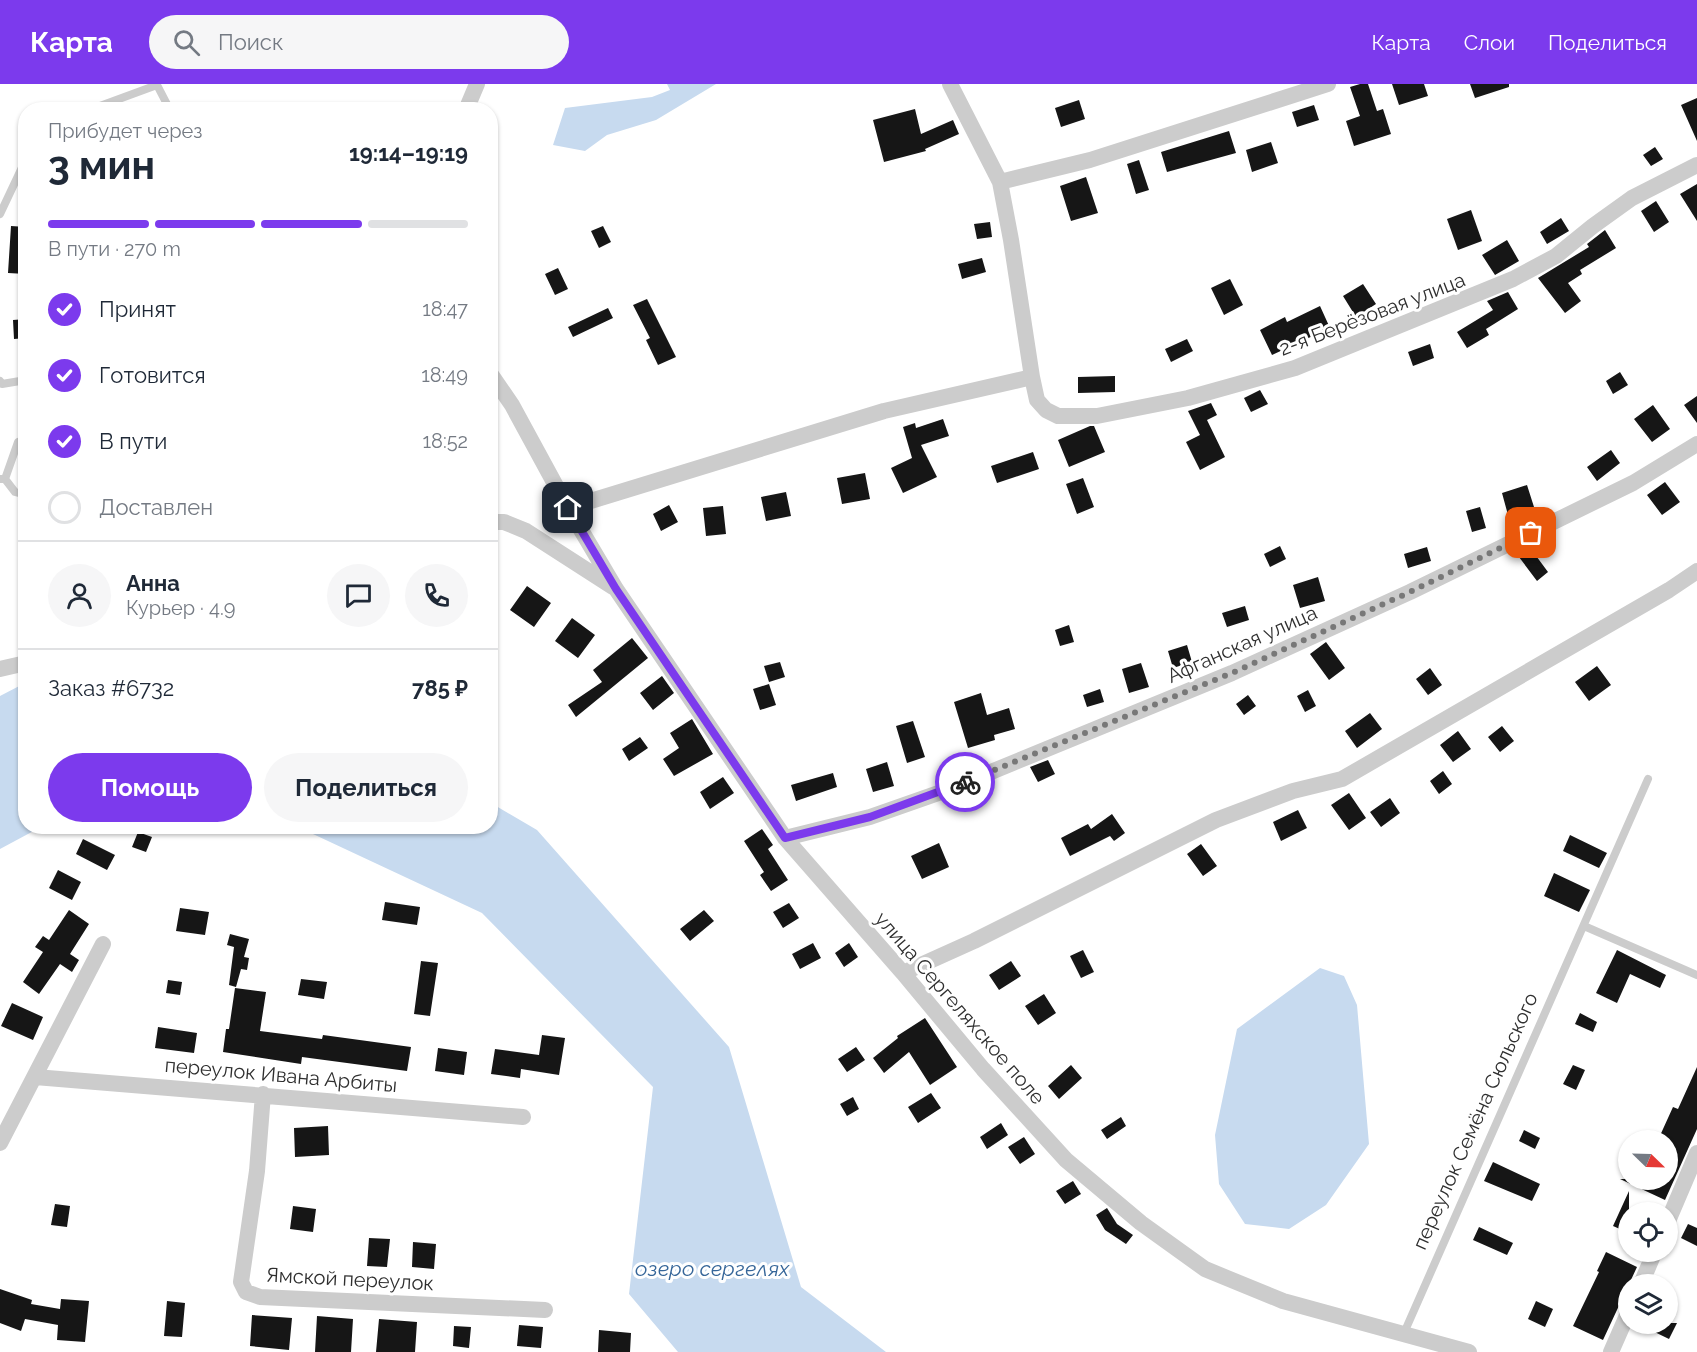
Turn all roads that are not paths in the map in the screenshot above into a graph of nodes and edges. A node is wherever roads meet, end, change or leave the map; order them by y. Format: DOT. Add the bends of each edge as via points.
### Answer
graph roads {
  1 [pos="477,84"];
  2 [pos="950,84"];
  3 [pos="1328,84"];
  4 [pos="156,85"];
  5 [pos="110,102"];
  6 [pos="166,102"];
  7 [pos="469,102"];
  8 [pos="1697,165"];
  9 [pos="18,176"];
  10 [pos="1000,182"];
  11 [pos="0,214"];
  12 [pos="1032,377"];
  13 [pos="0,381"];
  14 [pos="18,381"];
  15 [pos="498,385"];
  16 [pos="18,442"];
  17 [pos="1697,444"];
  18 [pos="2,479"];
  19 [pos="18,493"];
  20 [pos="568,508"];
  21 [pos="498,522"];
  22 [pos="1697,571"];
  23 [pos="616,589"];
  24 [pos="18,665"];
  25 [pos="0,669"];
  26 [pos="1648,779"];
  27 [pos="785,838"];
  28 [pos="1584,926"];
  29 [pos="103,944"];
  30 [pos="903,974"];
  31 [pos="1697,975"];
  32 [pos="35,1077"];
  33 [pos="263,1094"];
  34 [pos="523,1117"];
  35 [pos="0,1143"];
  36 [pos="1697,1153"];
  37 [pos="1691,1182"];
  38 [pos="1678,1204"];
  39 [pos="545,1310"];
  40 [pos="1404,1333"];
  41 [pos="1619,1334"];
  42 [pos="1469,1352"];
  43 [pos="1611,1352"];
  1 -- 7 [label="street"];
  2 -- 10 [label="street"];
  3 -- 10 [label="street" via="1090,160"];
  4 -- 5 [label="lane"];
  4 -- 6 [label="lane"];
  8 -- 12 [label="street, 2-я Берёзовая улица" via="1632,198 1556,256 1513,279 1295,368 1188,398 1097,416 1058,416 1046,410 1037,400"];
  9 -- 11 [label="lane"];
  10 -- 12 [label="street"];
  12 -- 20 [label="street" via="884,411"];
  13 -- 14 [label="lane"];
  15 -- 20 [label="street, улица Сергеляхское поле"];
  16 -- 18 [label="lane"];
  17 -- 27 [label="street, Афганская улица" via="1633,483 1410,592 1232,673 947,790 870,817"];
  18 -- 19 [label="lane"];
  20 -- 23 [label="street, улица Сергеляхское поле"];
  21 -- 23 [label="street" via="526,531"];
  22 -- 30 [label="street" via="1342,779 1293,791 1216,820"];
  23 -- 27 [label="street, улица Сергеляхское поле"];
  24 -- 25 [label="street"];
  26 -- 28 [label="lane, переулок Семёна Сюльского"];
  27 -- 30 [label="street, улица Сергеляхское поле"];
  28 -- 31 [label="lane"];
  28 -- 40 [label="lane, переулок Семёна Сюльского"];
  29 -- 32 [label="street"];
  30 -- 40 [label="street, улица Сергеляхское поле" via="982,1069 1066,1160 1205,1269 1283,1301"];
  32 -- 33 [label="street, переулок Ивана Арбиты"];
  32 -- 35 [label="street"];
  33 -- 34 [label="street, переулок Ивана Арбиты"];
  33 -- 39 [label="street, Ямской переулок" via="241,1282 246,1292 260,1297"];
  36 -- 37 [label="street"];
  37 -- 38 [label="street"];
  40 -- 42 [label="street, улица Сергеляхское поле"];
  41 -- 43 [label="street"];
}
